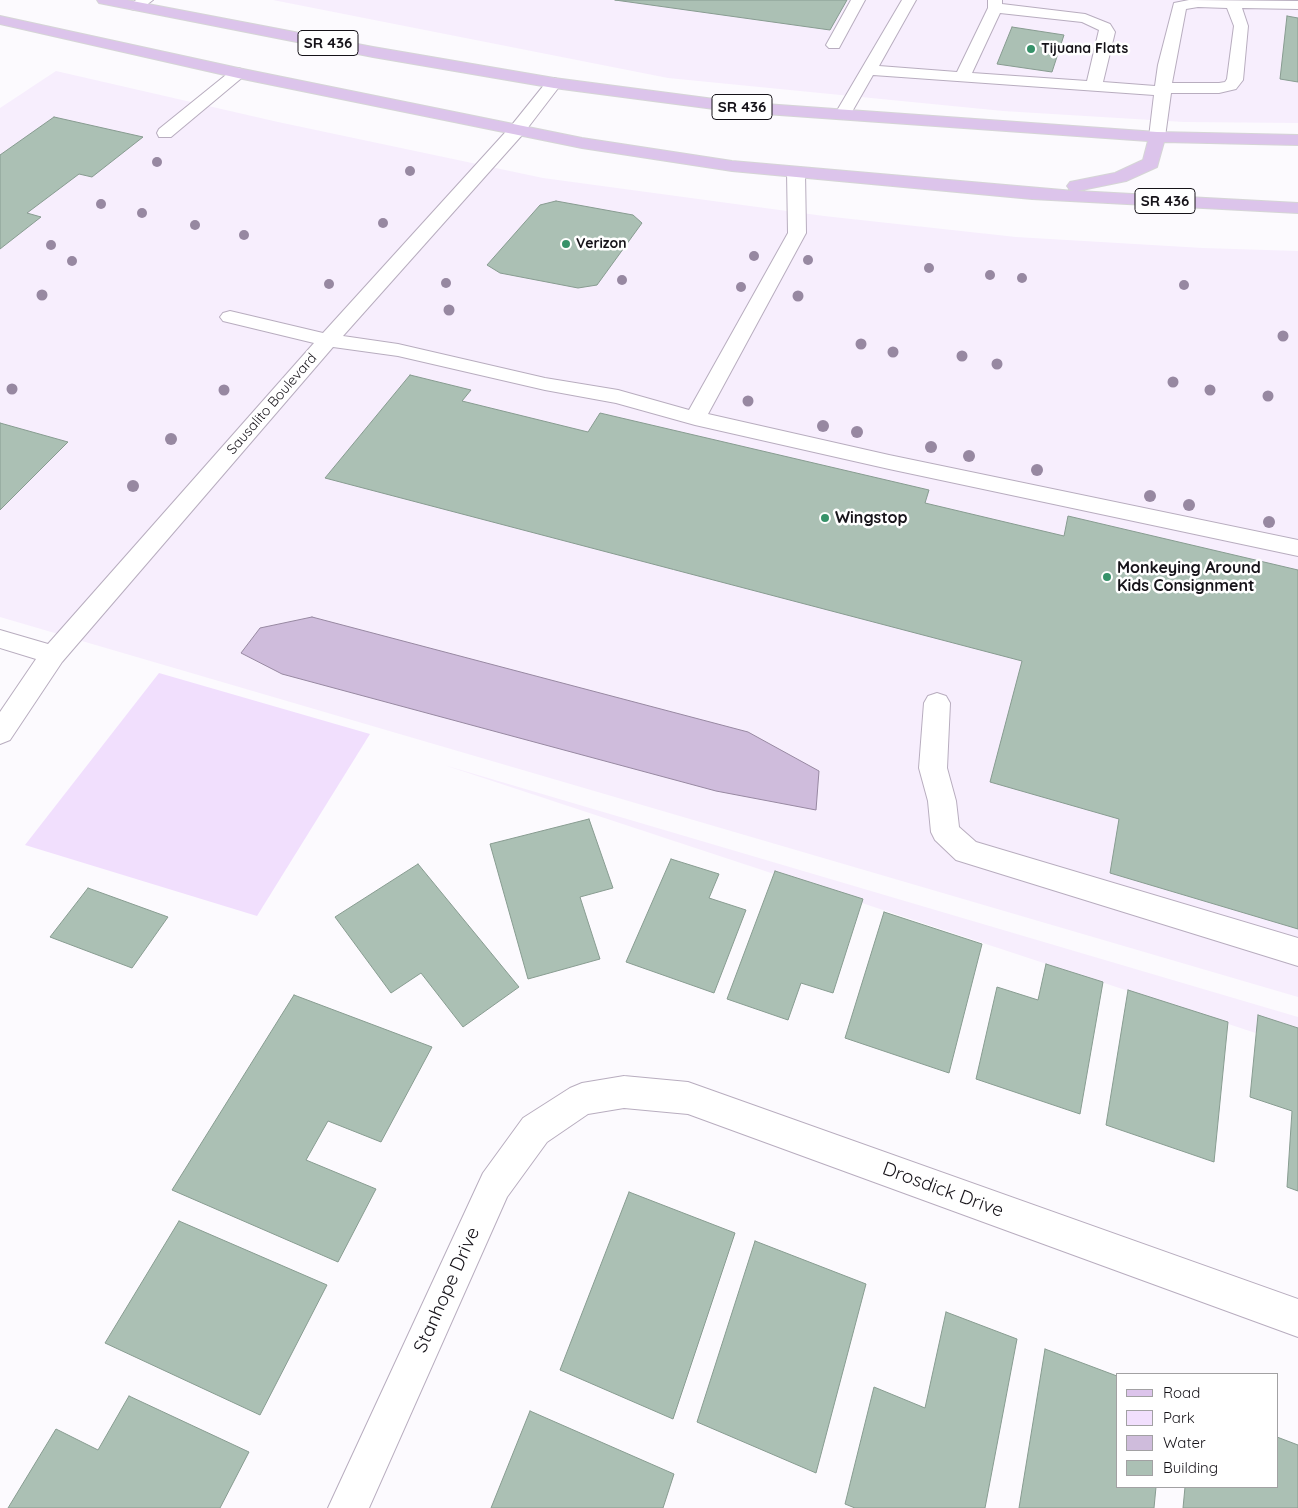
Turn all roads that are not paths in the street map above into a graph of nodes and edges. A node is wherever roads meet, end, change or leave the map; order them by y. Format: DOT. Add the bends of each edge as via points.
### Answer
graph roads {
  1 [pos="104,0"];
  2 [pos="858,0"];
  3 [pos="909,0"];
  4 [pos="1169,0"];
  5 [pos="141,3"];
  6 [pos="995,4"];
  7 [pos="1187,4"];
  8 [pos="1233,4"];
  9 [pos="1298,5"];
  10 [pos="0,20"];
  11 [pos="834,45"];
  12 [pos="868,70"];
  13 [pos="238,72"];
  14 [pos="962,77"];
  15 [pos="554,83"];
  16 [pos="1094,86"];
  17 [pos="1163,90"];
  18 [pos="843,114"];
  19 [pos="517,130"];
  20 [pos="164,133"];
  21 [pos="1157,137"];
  22 [pos="1298,140"];
  23 [pos="796,172"];
  24 [pos="1032,194"];
  25 [pos="1298,208"];
  26 [pos="230,317"];
  27 [pos="328,340"];
  28 [pos="695,418"];
  29 [pos="1298,548"];
  30 [pos="0,639"];
  31 [pos="53,655"];
  32 [pos="937,703"];
  33 [pos="0,733"];
  34 [pos="1298,952"];
  35 [pos="582,1099"];
  36 [pos="1298,1318"];
  37 [pos="348,1508"];
  1 -- 5 [label="main road, SR 436"];
  2 -- 11 [label="street"];
  3 -- 12 [label="street"];
  4 -- 7 [label="street"];
  5 -- 15 [label="main road, SR 436" via="363,50"];
  6 -- 14 [label="street"];
  6 -- 16 [label="street" via="1084,18 1106,27"];
  7 -- 8 [label="street"];
  7 -- 17 [label="street" via="1179,6"];
  8 -- 9 [label="street"];
  8 -- 17 [label="street" via="1241,26 1235,80 1230,86 1219,88"];
  10 -- 13 [label="main road, SR 436"];
  12 -- 14 [label="street"];
  12 -- 18 [label="street"];
  13 -- 19 [label="main road, SR 436"];
  13 -- 20 [label="street"];
  14 -- 16 [label="street"];
  15 -- 18 [label="main road, SR 436" via="737,107"];
  15 -- 19 [label="street, Sausalito Boulevard"];
  16 -- 17 [label="street"];
  17 -- 21 [label="street"];
  18 -- 21 [label="main road, SR 436"];
  19 -- 23 [label="main road, SR 436" via="732,166"];
  19 -- 27 [label="street, Sausalito Boulevard"];
  21 -- 22 [label="main road, SR 436"];
  21 -- 24 [label="main road" via="1151,163 1120,177"];
  23 -- 24 [label="main road, SR 436"];
  23 -- 28 [label="street" via="797,233"];
  24 -- 25 [label="main road, SR 436"];
  26 -- 27 [label="street"];
  27 -- 28 [label="street" via="398,350 544,384 618,397"];
  27 -- 31 [label="street, Sausalito Boulevard"];
  28 -- 29 [label="street" via="938,473"];
  30 -- 31 [label="street"];
  31 -- 33 [label="street, Sausalito Boulevard"];
  32 -- 34 [label="street" via="933,768 942,802 945,832 966,851"];
  35 -- 36 [label="street, Drosdick Drive" via="624,1092 688,1098"];
  35 -- 37 [label="street, Stanhope Drive" via="535,1130 494,1185"];
}
